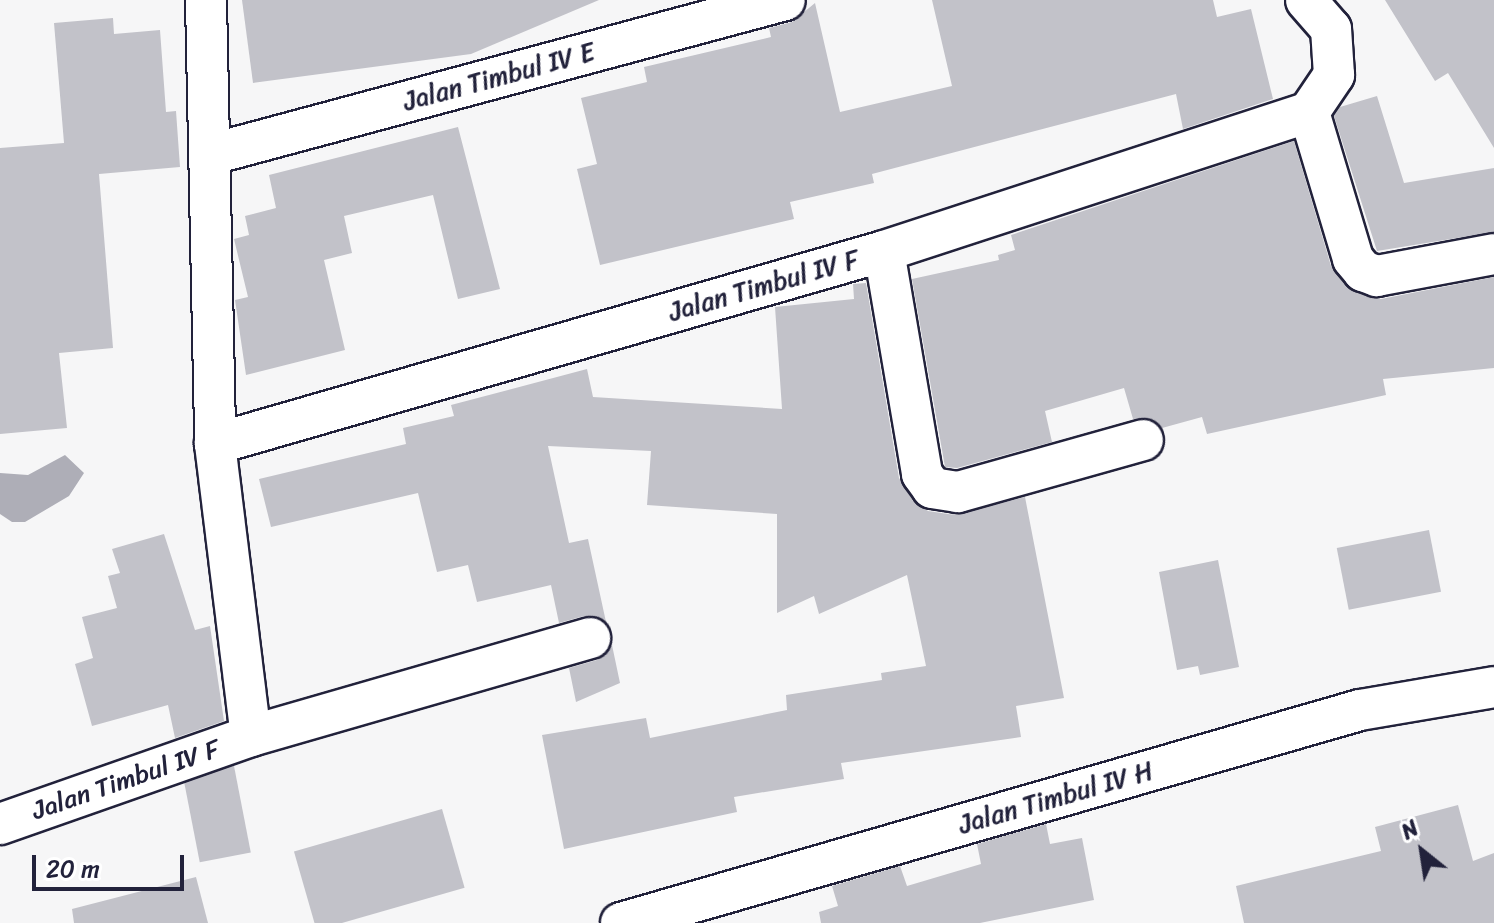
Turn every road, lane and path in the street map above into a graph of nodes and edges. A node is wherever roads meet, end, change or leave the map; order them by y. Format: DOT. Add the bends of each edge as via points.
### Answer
graph roads {
  1 [pos="206,0"];
  2 [pos="785,0"];
  3 [pos="1306,0"];
  4 [pos="1309,112"];
  5 [pos="212,154"];
  6 [pos="884,251"];
  7 [pos="1494,254"];
  8 [pos="1143,440"];
  9 [pos="215,444"];
  10 [pos="590,638"];
  11 [pos="1494,687"];
  12 [pos="251,736"];
  13 [pos="0,824"];
  14 [pos="621,923"];
  1 -- 5 [label="street, Jalan Timbul IV F"];
  2 -- 5 [label="street, Jalan Timbul IV E"];
  3 -- 4 [label="street" via="1331,29 1334,75"];
  4 -- 6 [label="street, Jalan Timbul IV F"];
  4 -- 7 [label="street" via="1353,259 1363,271 1377,276"];
  5 -- 9 [label="street, Jalan Timbul IV F"];
  6 -- 8 [label="street" via="922,474 932,488 958,492"];
  6 -- 9 [label="street, Jalan Timbul IV F"];
  9 -- 12 [label="street, Jalan Timbul IV F"];
  10 -- 12 [label="street, Jalan Timbul IV F"];
  11 -- 14 [label="street, Jalan Timbul IV H" via="1360,710"];
  12 -- 13 [label="street, Jalan Timbul IV F"];
}
